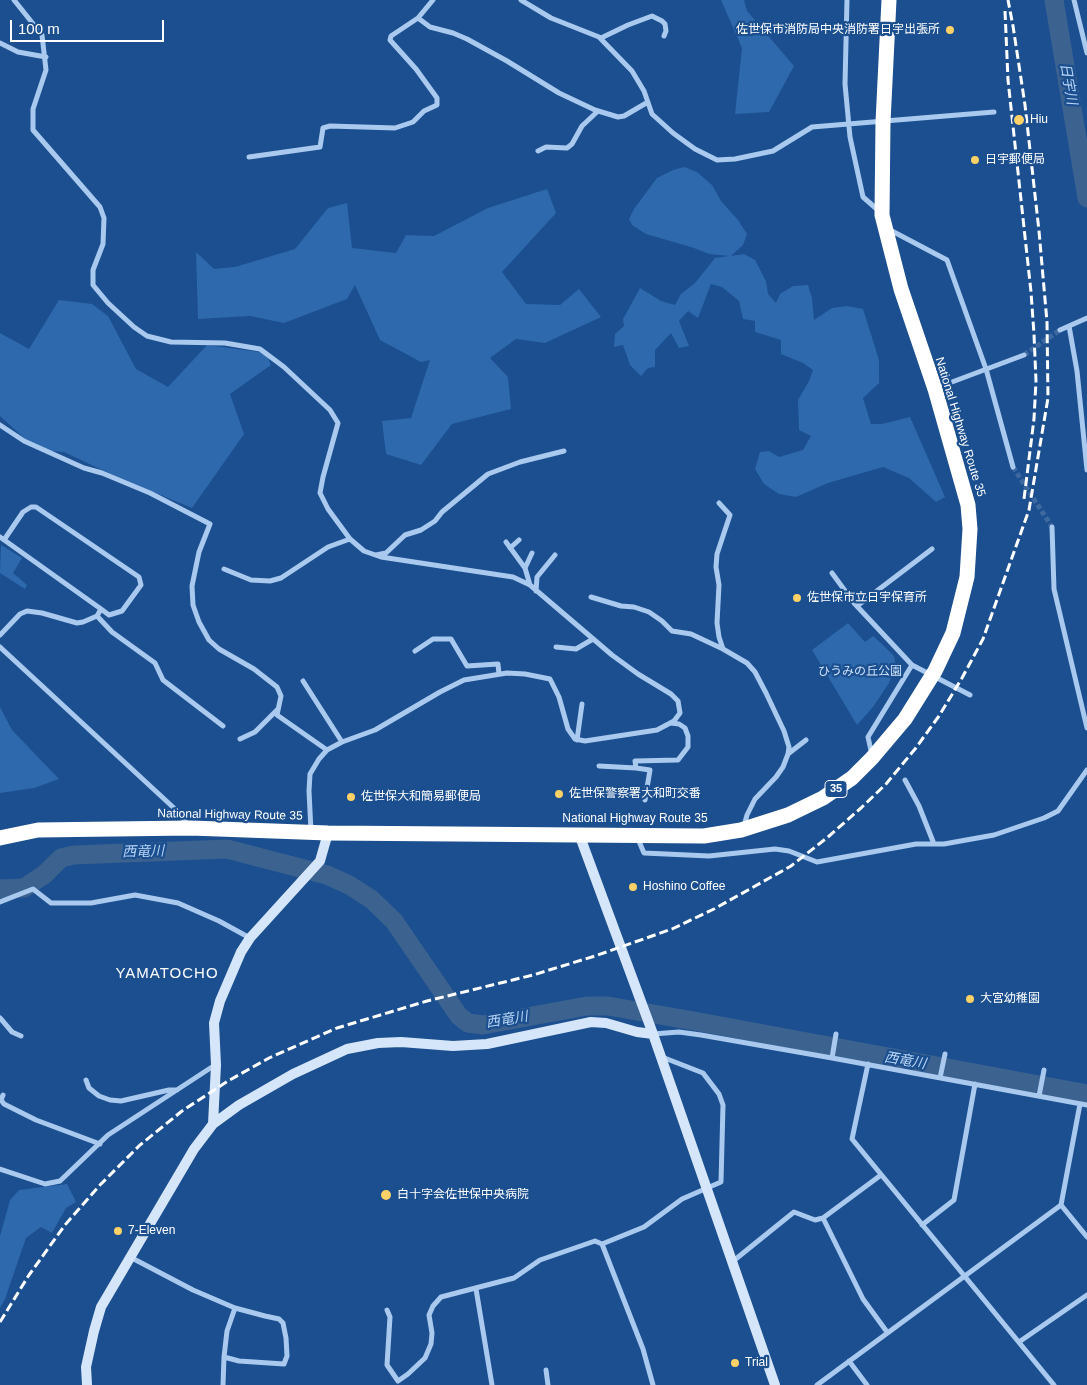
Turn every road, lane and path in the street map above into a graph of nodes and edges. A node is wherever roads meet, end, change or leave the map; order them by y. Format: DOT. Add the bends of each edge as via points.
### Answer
graph roads {
  1 [pos="14,0"];
  2 [pos="433,0"];
  3 [pos="521,0"];
  4 [pos="847,0"];
  5 [pos="889,0"];
  6 [pos="1074,0"];
  7 [pos="418,18"];
  8 [pos="664,36"];
  9 [pos="601,38"];
  10 [pos="0,43"];
  11 [pos="1087,52"];
  12 [pos="46,58"];
  13 [pos="648,102"];
  14 [pos="598,111"];
  15 [pos="994,112"];
  16 [pos="883,122"];
  17 [pos="849,124"];
  18 [pos="538,151"];
  19 [pos="249,157"];
  20 [pos="884,221"];
  21 [pos="1087,318"];
  22 [pos="1069,326"];
  23 [pos="1060,330"];
  24 [pos="1024,355"];
  25 [pos="986,369"];
  26 [pos="935,389"];
  27 [pos="0,425"];
  28 [pos="564,451"];
  29 [pos="1013,467"];
  30 [pos="1087,470"];
  31 [pos="719,503"];
  32 [pos="1052,527"];
  33 [pos="2,539"];
  34 [pos="350,539"];
  35 [pos="519,540"];
  36 [pos="506,542"];
  37 [pos="510,548"];
  38 [pos="932,549"];
  39 [pos="532,553"];
  40 [pos="376,555"];
  41 [pos="555,555"];
  42 [pos="525,568"];
  43 [pos="224,569"];
  44 [pos="832,573"];
  45 [pos="530,586"];
  46 [pos="536,591"];
  47 [pos="592,597"];
  48 [pos="857,606"];
  49 [pos="101,609"];
  50 [pos="97,616"];
  51 [pos="0,635"];
  52 [pos="593,639"];
  53 [pos="0,647"];
  54 [pos="556,648"];
  55 [pos="723,649"];
  56 [pos="415,651"];
  57 [pos="912,665"];
  58 [pos="499,674"];
  59 [pos="303,680"];
  60 [pos="970,695"];
  61 [pos="582,704"];
  62 [pos="279,708"];
  63 [pos="670,723"];
  64 [pos="222,726"];
  65 [pos="1087,728"];
  66 [pos="240,739"];
  67 [pos="577,740"];
  68 [pos="806,740"];
  69 [pos="342,742"];
  70 [pos="327,750"];
  71 [pos="788,754"];
  72 [pos="872,758"];
  73 [pos="599,766"];
  74 [pos="636,768"];
  75 [pos="1087,770"];
  76 [pos="905,780"];
  77 [pos="645,800"];
  78 [pos="191,828"];
  79 [pos="744,829"];
  80 [pos="311,832"];
  81 [pos="328,833"];
  82 [pos="579,834"];
  83 [pos="636,835"];
  84 [pos="0,838"];
  85 [pos="934,844"];
  86 [pos="0,902"];
  87 [pos="250,938"];
  88 [pos="0,1018"];
  89 [pos="653,1034"];
  90 [pos="21,1036"];
  91 [pos="836,1036"];
  92 [pos="832,1055"];
  93 [pos="945,1055"];
  94 [pos="662,1057"];
  95 [pos="868,1064"];
  96 [pos="216,1065"];
  97 [pos="1043,1071"];
  98 [pos="941,1075"];
  99 [pos="86,1080"];
  100 [pos="975,1084"];
  101 [pos="178,1090"];
  102 [pos="3,1095"];
  103 [pos="1039,1096"];
  104 [pos="1080,1104"];
  105 [pos="1087,1105"];
  106 [pos="213,1124"];
  107 [pos="100,1144"];
  108 [pos="0,1168"];
  109 [pos="881,1175"];
  110 [pos="707,1188"];
  111 [pos="1061,1206"];
  112 [pos="823,1218"];
  113 [pos="922,1225"];
  114 [pos="1087,1236"];
  115 [pos="602,1244"];
  116 [pos="130,1257"];
  117 [pos="732,1262"];
  118 [pos="963,1276"];
  119 [pos="476,1289"];
  120 [pos="1087,1295"];
  121 [pos="235,1308"];
  122 [pos="387,1310"];
  123 [pos="888,1332"];
  124 [pos="1019,1342"];
  125 [pos="224,1357"];
  126 [pos="849,1361"];
  127 [pos="546,1370"];
  128 [pos="87,1385"];
  129 [pos="223,1385"];
  130 [pos="492,1385"];
  131 [pos="548,1385"];
  132 [pos="653,1385"];
  133 [pos="775,1385"];
  134 [pos="817,1385"];
  135 [pos="867,1385"];
  136 [pos="1054,1385"];
  1 -- 12 [label="street" via="42,35"];
  2 -- 7 [label="street"];
  3 -- 9 [label="street" via="551,18"];
  4 -- 17 [label="street"];
  5 -- 16 [label="highway, National Highway Route 35 / 35"];
  6 -- 11 [label="street"];
  7 -- 14 [label="street" via="430,27 467,39 559,93"];
  7 -- 19 [label="street" via="391,36 390,40 437,98 437,105 424,111 413,122 396,128 330,126 323,128 320,147"];
  8 -- 9 [label="street" via="665,24 652,16"];
  9 -- 13 [label="street" via="632,71"];
  10 -- 12 [label="street" via="18,52"];
  12 -- 34 [label="street" via="46,70 33,109 33,130 100,207 104,218 103,244 93,270 94,285 108,303 146,336 171,342 225,343 260,349 330,410 338,423 320,493"];
  13 -- 14 [label="street" via="624,116"];
  13 -- 17 [label="street" via="652,114 673,133 695,150 717,160 773,151 812,127"];
  14 -- 18 [label="street" via="582,126 567,148 546,146"];
  15 -- 16 [label="street"];
  16 -- 17 [label="street"];
  16 -- 20 [label="highway, National Highway Route 35 / 35"];
  17 -- 20 [label="street" via="863,197"];
  20 -- 25 [label="street" via="947,260"];
  20 -- 26 [label="highway, National Highway Route 35 / 35" via="901,290"];
  21 -- 22 [label="street"];
  22 -- 23 [label="street"];
  22 -- 30 [label="street"];
  24 -- 25 [label="street"];
  25 -- 26 [label="street"];
  25 -- 29 [label="street"];
  26 -- 72 [label="highway, National Highway Route 35 / 35" via="968,505 967,577 953,633 934,672 905,719"];
  27 -- 62 [label="street" via="24,441 150,493 210,524 199,552 192,586 193,605 199,622 209,640 219,649 277,687 281,696"];
  28 -- 40 [label="street" via="488,474 435,521"];
  31 -- 55 [label="street" via="730,516 716,567 720,585 717,623"];
  32 -- 65 [label="street" via="1054,589"];
  33 -- 49 [label="street"];
  33 -- 49 [label="street" via="23,512 36,507 139,578 141,585 122,611 109,615"];
  34 -- 40 [label="street" via="364,551"];
  34 -- 43 [label="street" via="323,549 281,578 270,581 251,580"];
  35 -- 37 [label="street"];
  36 -- 37 [label="street"];
  37 -- 42 [label="street"];
  38 -- 48 [label="street"];
  39 -- 42 [label="street"];
  40 -- 45 [label="street" via="513,577"];
  41 -- 46 [label="street" via="537,577"];
  42 -- 45 [label="street"];
  44 -- 48 [label="street"];
  45 -- 46 [label="street"];
  46 -- 52 [label="street"];
  47 -- 55 [label="street" via="648,612 672,630 690,634"];
  48 -- 57 [label="street"];
  49 -- 50 [label="street"];
  50 -- 51 [label="street" via="77,623 26,611"];
  50 -- 64 [label="street" via="112,632 155,662 163,680"];
  52 -- 54 [label="street" via="576,649"];
  52 -- 63 [label="street" via="678,700 680,713"];
  53 -- 78 [label="street" via="152,787"];
  55 -- 71 [label="street" via="747,663 755,672 784,731"];
  56 -- 58 [label="street" via="433,639 451,639 467,666 498,664"];
  57 -- 60 [label="street"];
  57 -- 72 [label="street" via="868,737"];
  58 -- 67 [label="street" via="525,674 550,679 568,729"];
  58 -- 69 [label="street" via="464,680 375,730"];
  59 -- 69 [label="street"];
  61 -- 67 [label="street"];
  62 -- 66 [label="street" via="255,732"];
  62 -- 70 [label="street" via="277,715"];
  63 -- 67 [label="street" via="648,732"];
  63 -- 74 [label="street" via="685,728 688,747 684,754 678,760 635,761"];
  68 -- 71 [label="street"];
  69 -- 70 [label="street"];
  70 -- 80 [label="street" via="310,774"];
  71 -- 79 [label="street" via="776,777 755,799"];
  72 -- 79 [label="highway, National Highway Route 35 / 35" via="852,778 823,798 788,815"];
  73 -- 74 [label="street"];
  74 -- 77 [label="street" via="650,770"];
  75 -- 85 [label="street" via="1058,811 1051,815 994,835"];
  76 -- 85 [label="street"];
  78 -- 80 [label="highway, National Highway Route 35 / 35"];
  78 -- 84 [label="highway, National Highway Route 35 / 35" via="38,830"];
  79 -- 83 [label="highway, National Highway Route 35 / 35" via="704,836"];
  80 -- 81 [label="highway, National Highway Route 35 / 35"];
  81 -- 82 [label="highway, National Highway Route 35 / 35"];
  81 -- 87 [label="street" via="320,861"];
  82 -- 83 [label="highway, National Highway Route 35 / 35"];
  82 -- 89 [label="street"];
  83 -- 85 [label="street" via="644,853 709,856 775,849 817,862 916,844"];
  86 -- 87 [label="street" via="33,889 52,903 91,903 135,895 178,903"];
  87 -- 96 [label="street" via="220,1001 214,1023"];
  88 -- 90 [label="street" via="12,1032"];
  89 -- 92 [label="street" via="679,1032"];
  89 -- 94 [label="street"];
  89 -- 106 [label="street" via="591,1022 487,1044 453,1046 401,1042 347,1049 294,1074 239,1105"];
  91 -- 92 [label="street"];
  92 -- 95 [label="street"];
  93 -- 98 [label="street"];
  94 -- 110 [label="street"];
  94 -- 110 [label="street" via="703,1073 723,1105 721,1182"];
  95 -- 98 [label="street"];
  95 -- 109 [label="street" via="852,1139"];
  96 -- 101 [label="street"];
  96 -- 106 [label="street"];
  97 -- 103 [label="street"];
  98 -- 100 [label="street"];
  99 -- 101 [label="street" via="89,1088 110,1100 121,1101"];
  100 -- 103 [label="street"];
  100 -- 113 [label="street" via="954,1200"];
  101 -- 107 [label="street" via="108,1135"];
  102 -- 107 [label="street" via="0,1100 4,1104"];
  103 -- 104 [label="street"];
  104 -- 105 [label="street"];
  104 -- 111 [label="street"];
  106 -- 116 [label="street" via="194,1149"];
  107 -- 108 [label="street" via="60,1181 45,1184"];
  109 -- 112 [label="street"];
  109 -- 113 [label="street"];
  110 -- 115 [label="street" via="682,1199 644,1227"];
  110 -- 117 [label="street"];
  111 -- 114 [label="street"];
  111 -- 118 [label="street"];
  112 -- 117 [label="street" via="815,1220 794,1212"];
  112 -- 123 [label="street" via="863,1299"];
  113 -- 118 [label="street"];
  115 -- 119 [label="street" via="595,1241 540,1260 514,1278"];
  115 -- 132 [label="street" via="643,1349"];
  116 -- 121 [label="street"];
  116 -- 128 [label="street" via="101,1307 86,1368"];
  117 -- 133 [label="street"];
  118 -- 123 [label="street"];
  118 -- 124 [label="street"];
  119 -- 122 [label="street" via="441,1297 432,1306 429,1316 431,1344 425,1358 398,1380 387,1365 390,1317"];
  119 -- 130 [label="street"];
  120 -- 124 [label="street"];
  121 -- 125 [label="street" via="227,1331"];
  121 -- 125 [label="street" via="279,1318 283,1323 287,1356 284,1364"];
  123 -- 126 [label="street"];
  124 -- 136 [label="street"];
  125 -- 129 [label="street"];
  126 -- 134 [label="street"];
  126 -- 135 [label="street"];
  127 -- 131 [label="street"];
}
